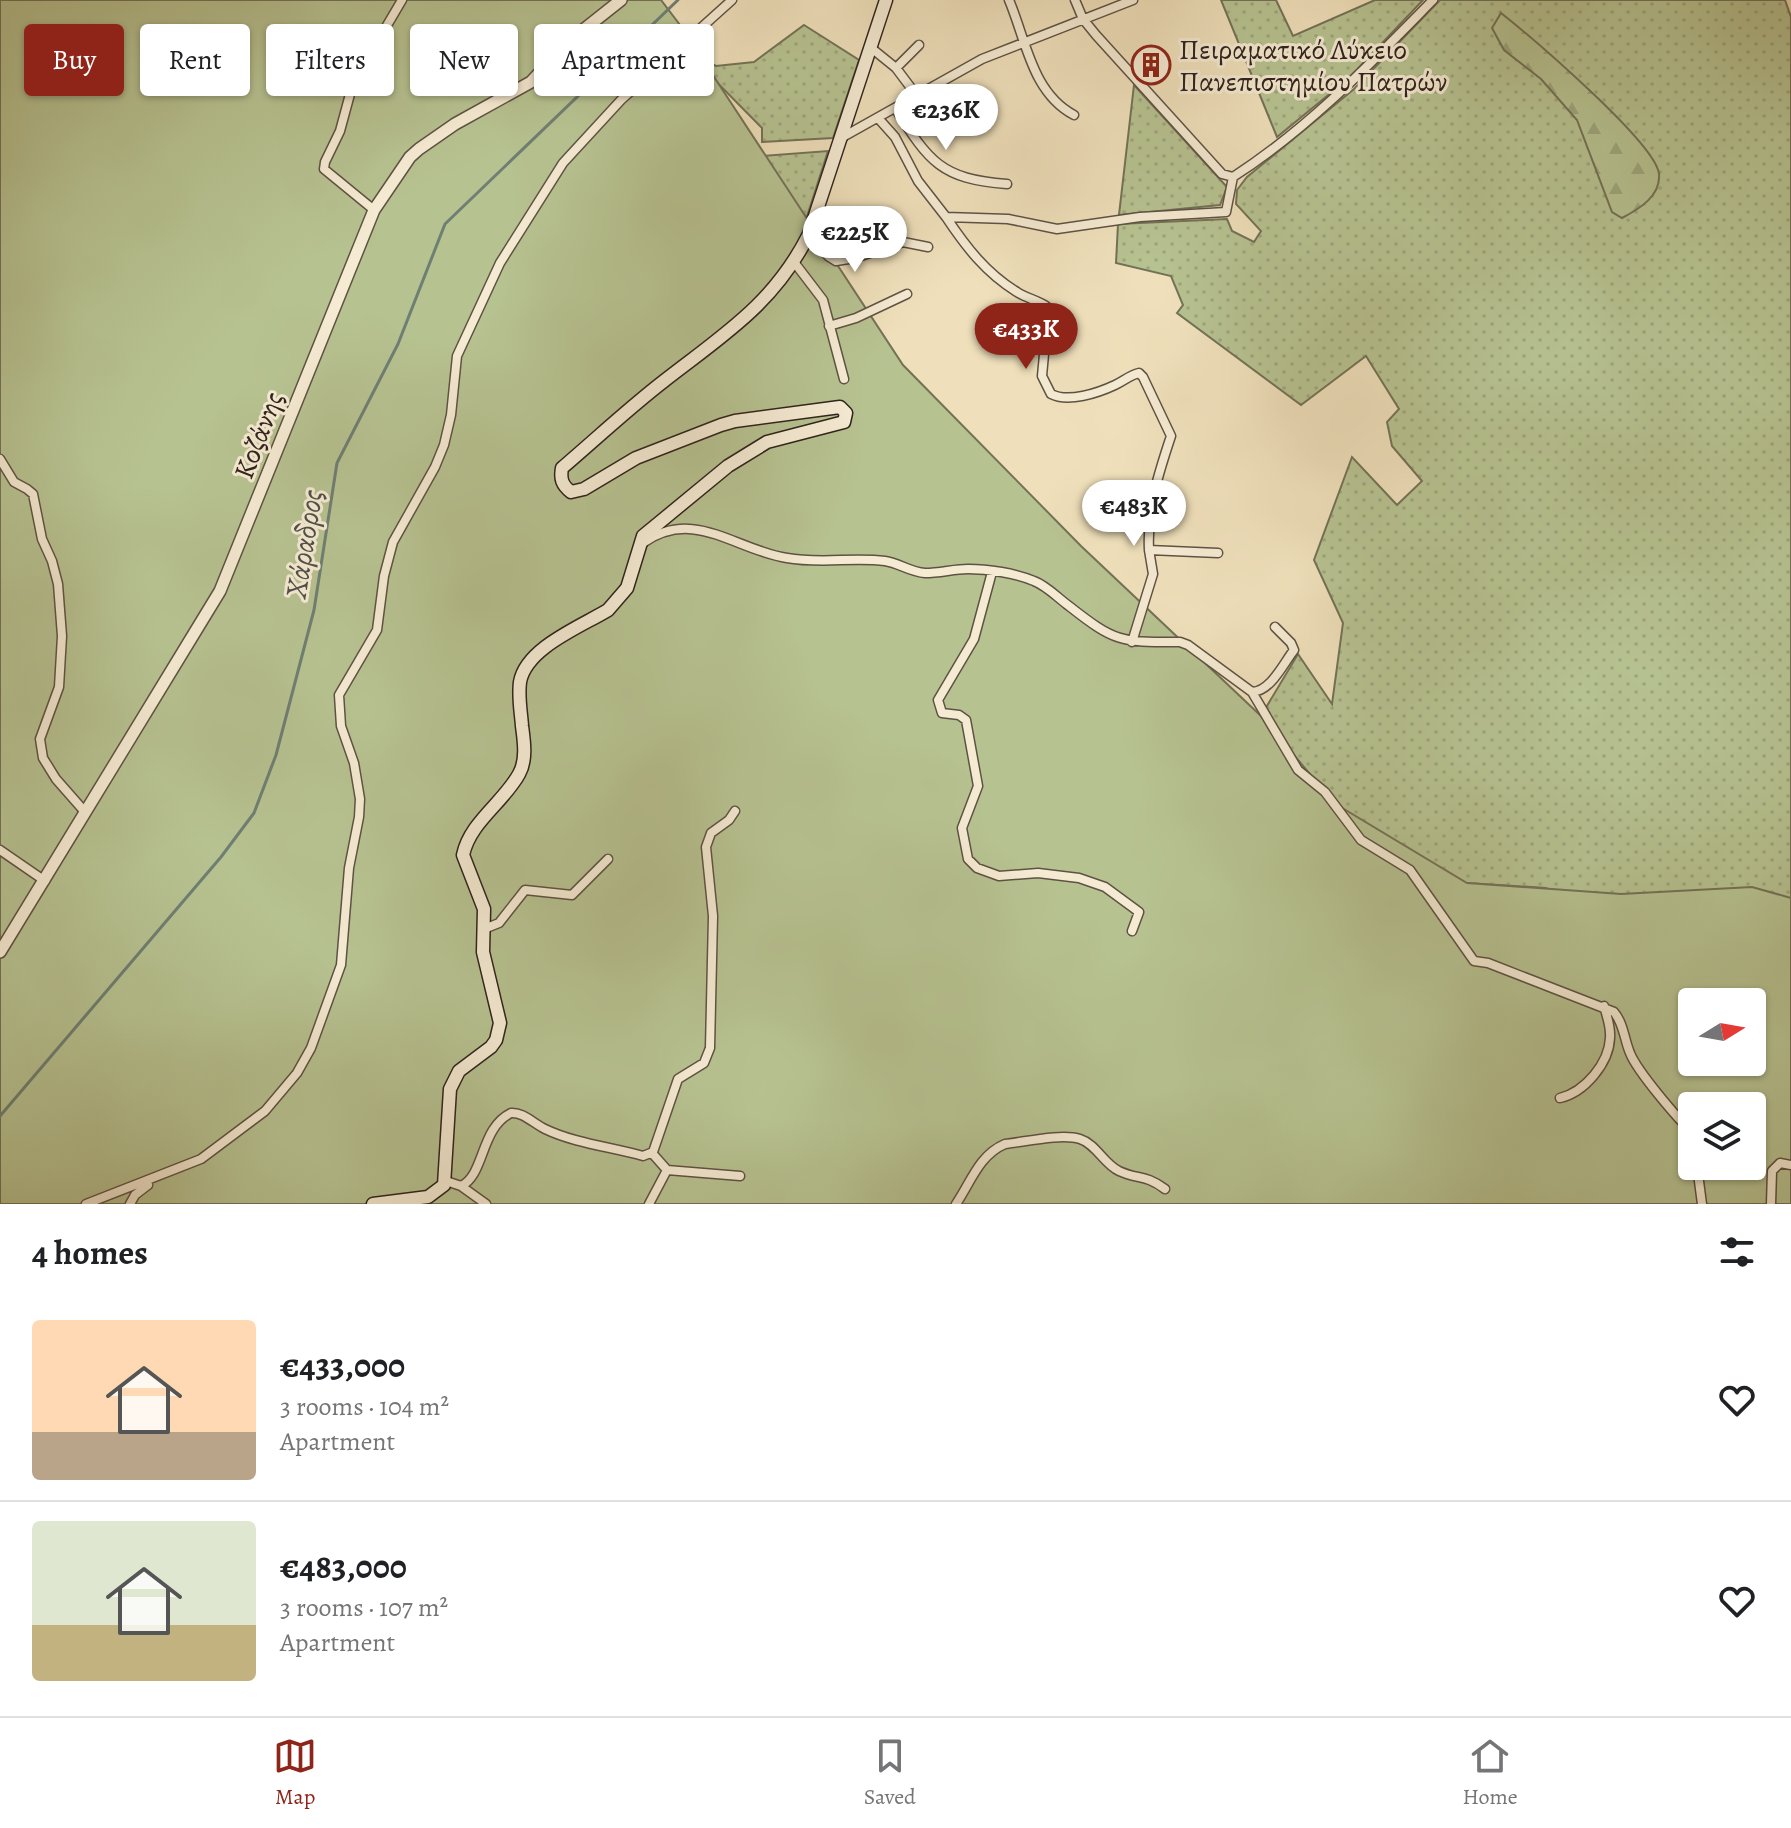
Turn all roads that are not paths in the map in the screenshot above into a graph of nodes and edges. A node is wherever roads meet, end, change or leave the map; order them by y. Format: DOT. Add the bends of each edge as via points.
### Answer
graph roads {
  1 [pos="402,0"];
  2 [pos="621,0"];
  3 [pos="732,0"];
  4 [pos="886,0"];
  5 [pos="1009,0"];
  6 [pos="1075,0"];
  7 [pos="1133,0"];
  8 [pos="1433,0"];
  9 [pos="1083,19"];
  10 [pos="1026,41"];
  11 [pos="919,45"];
  12 [pos="870,47"];
  13 [pos="896,68"];
  14 [pos="917,96"];
  15 [pos="895,108"];
  16 [pos="1074,115"];
  17 [pos="878,118"];
  18 [pos="840,138"];
  19 [pos="1233,177"];
  20 [pos="1007,184"];
  21 [pos="374,210"];
  22 [pos="946,217"];
  23 [pos="809,234"];
  24 [pos="928,247"];
  25 [pos="794,262"];
  26 [pos="907,294"];
  27 [pos="829,326"];
  28 [pos="844,379"];
  29 [pos="0,459"];
  30 [pos="639,545"];
  31 [pos="1149,550"];
  32 [pos="1218,553"];
  33 [pos="992,572"];
  34 [pos="1275,627"];
  35 [pos="1132,642"];
  36 [pos="1252,692"];
  37 [pos="735,811"];
  38 [pos="85,812"];
  39 [pos="0,850"];
  40 [pos="608,859"];
  41 [pos="45,881"];
  42 [pos="484,929"];
  43 [pos="1132,931"];
  44 [pos="0,952"];
  45 [pos="1604,1006"];
  46 [pos="1560,1098"];
  47 [pos="1678,1118"];
  48 [pos="652,1153"];
  49 [pos="1791,1165"];
  50 [pos="667,1170"];
  51 [pos="740,1176"];
  52 [pos="159,1177"];
  53 [pos="1699,1180"];
  54 [pos="446,1181"];
  55 [pos="461,1186"];
  56 [pos="1165,1189"];
  57 [pos="408,1202"];
  58 [pos="86,1204"];
  59 [pos="130,1204"];
  60 [pos="373,1204"];
  61 [pos="486,1204"];
  62 [pos="649,1204"];
  63 [pos="956,1204"];
  64 [pos="1702,1204"];
  65 [pos="1771,1204"];
  1 -- 21 [label="street" via="353,83 324,169"];
  2 -- 21 [label="street, Κοζάνης" via="568,42 531,82 419,149"];
  3 -- 52 [label="street" via="621,100 563,163 500,263 457,356 451,415 435,467 393,542 377,630 339,695 341,726 360,799 338,977 311,1048 265,1111 201,1159"];
  4 -- 12 [label="main road"];
  5 -- 10 [label="street"];
  6 -- 9 [label="street"];
  7 -- 9 [label="street"];
  8 -- 19 [label="street" via="1352,84"];
  9 -- 10 [label="street"];
  9 -- 19 [label="street" via="1222,174"];
  10 -- 14 [label="street"];
  10 -- 16 [label="street" via="1043,88"];
  11 -- 13 [label="street"];
  12 -- 13 [label="street"];
  12 -- 18 [label="main road"];
  13 -- 14 [label="street"];
  14 -- 15 [label="street"];
  15 -- 17 [label="street"];
  15 -- 20 [label="street" via="921,150 938,166 983,183"];
  17 -- 18 [label="street"];
  17 -- 22 [label="street"];
  18 -- 23 [label="main road"];
  19 -- 22 [label="street" via="1226,212 1057,229 1008,219"];
  21 -- 38 [label="street, Κοζάνης" via="220,591"];
  22 -- 31 [label="street" via="987,269 1046,306 1042,376 1051,394 1065,398 1134,374 1143,377 1171,436 1152,495"];
  23 -- 24 [label="street" via="836,261 900,243"];
  23 -- 25 [label="main road"];
  25 -- 27 [label="street" via="823,300"];
  25 -- 30 [label="main road" via="746,319 562,468 562,483 571,492 584,489 636,458 735,421 840,407 846,413 844,422 756,448 655,525"];
  26 -- 27 [label="street"];
  27 -- 28 [label="street"];
  29 -- 38 [label="street" via="14,482 33,494 59,591 61,670 40,739 43,758"];
  30 -- 33 [label="street" via="658,533 692,527 787,558 880,561 920,572"];
  30 -- 42 [label="main road" via="627,588 618,600 537,653 524,669 519,694 521,771 473,832 463,855 484,909"];
  31 -- 32 [label="street"];
  31 -- 35 [label="street" via="1153,574"];
  33 -- 35 [label="street" via="1039,583 1099,629"];
  33 -- 43 [label="street" via="974,639 938,700 942,713 966,720 978,786 962,828 968,859 999,876 1038,873 1105,887 1139,912"];
  34 -- 36 [label="street" via="1294,650 1267,686"];
  35 -- 36 [label="street" via="1188,645"];
  36 -- 45 [label="street" via="1298,770 1325,792 1361,840 1410,870 1474,961"];
  37 -- 48 [label="street" via="711,833 706,847 713,916 710,1048 703,1064 678,1079"];
  38 -- 41 [label="street, Κοζάνης"];
  39 -- 41 [label="street"];
  40 -- 42 [label="street" via="572,895 525,890 499,923"];
  41 -- 44 [label="street, Κοζάνης"];
  42 -- 54 [label="main road" via="483,952 499,1032 491,1047 459,1071 450,1089"];
  45 -- 46 [label="street" via="1610,1030 1604,1060 1581,1086"];
  45 -- 47 [label="street" via="1619,1017 1630,1054"];
  48 -- 50 [label="street"];
  48 -- 55 [label="street" via="643,1156 559,1134 511,1113 494,1127 472,1180"];
  49 -- 65 [label="street" via="1780,1163 1772,1171"];
  50 -- 51 [label="street"];
  50 -- 62 [label="street"];
  52 -- 58 [label="street"];
  52 -- 59 [label="street"];
  53 -- 64 [label="street"];
  54 -- 55 [label="street"];
  54 -- 57 [label="main road" via="437,1192"];
  55 -- 61 [label="street"];
  56 -- 63 [label="street" via="1146,1176 1112,1167 1081,1139 1061,1137 996,1148"];
  57 -- 60 [label="main road"];
}
